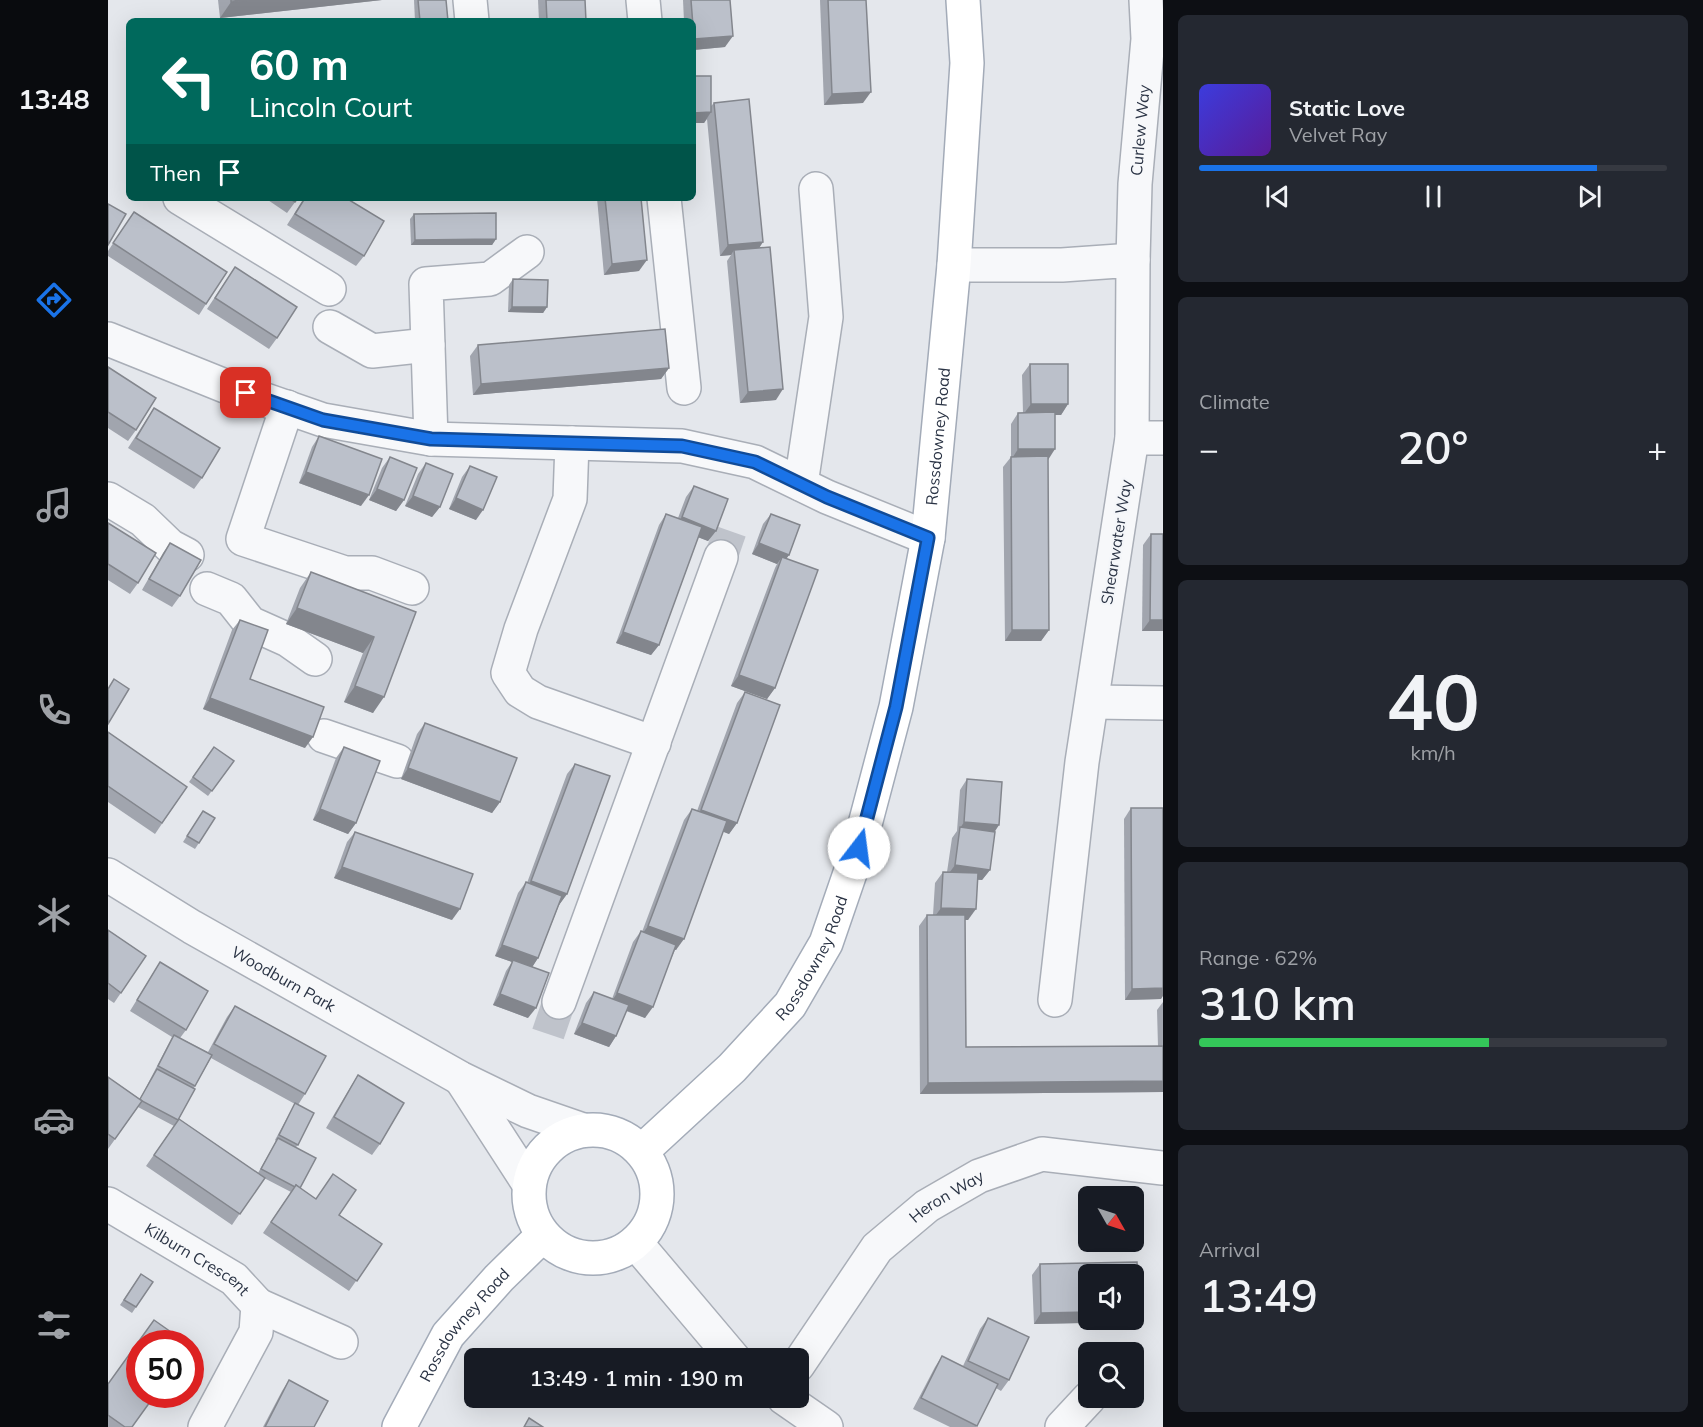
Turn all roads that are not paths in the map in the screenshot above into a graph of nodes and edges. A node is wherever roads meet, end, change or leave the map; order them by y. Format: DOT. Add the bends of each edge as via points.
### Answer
graph roads {
  1 [pos="470,0"];
  2 [pos="643,0"];
  3 [pos="963,0"];
  4 [pos="1146,0"];
  5 [pos="472,18"];
  6 [pos="645,18"];
  7 [pos="1156,38"];
  8 [pos="816,189"];
  9 [pos="185,201"];
  10 [pos="664,201"];
  11 [pos="528,252"];
  12 [pos="1133,260"];
  13 [pos="954,265"];
  14 [pos="329,289"];
  15 [pos="330,327"];
  16 [pos="108,339"];
  17 [pos="428,345"];
  18 [pos="684,388"];
  19 [pos="287,407"];
  20 [pos="1148,438"];
  21 [pos="431,439"];
  22 [pos="572,443"];
  23 [pos="801,483"];
  24 [pos="108,499"];
  25 [pos="928,538"];
  26 [pos="187,555"];
  27 [pos="721,556"];
  28 [pos="412,588"];
  29 [pos="207,589"];
  30 [pos="315,659"];
  31 [pos="1092,702"];
  32 [pos="1163,703"];
  33 [pos="324,736"];
  34 [pos="654,743"];
  35 [pos="398,761"];
  36 [pos="108,875"];
  37 [pos="1055,1000"];
  38 [pos="559,1002"];
  39 [pos="460,1078"];
  40 [pos="583,1130"];
  41 [pos="642,1151"];
  42 [pos="1163,1168"];
  43 [pos="529,1184"];
  44 [pos="108,1204"];
  45 [pos="543,1235"];
  46 [pos="636,1243"];
  47 [pos="258,1305"];
  48 [pos="341,1342"];
  49 [pos="725,1348"];
  50 [pos="809,1349"];
  51 [pos="798,1408"];
  52 [pos="1080,1408"];
  53 [pos="205,1427"];
  54 [pos="399,1427"];
  55 [pos="826,1427"];
  56 [pos="1062,1427"];
  1 -- 5 [label="street"];
  2 -- 6 [label="street"];
  3 -- 13 [label="main road, Rossdowney Road" via="967,63"];
  4 -- 7 [label="street, Curlew Way"];
  7 -- 12 [label="street, Curlew Way" via="1135,184"];
  8 -- 23 [label="street" via="826,317"];
  9 -- 14 [label="street"];
  10 -- 18 [label="street"];
  11 -- 17 [label="street" via="490,279 426,284"];
  12 -- 13 [label="street" via="1062,265"];
  12 -- 20 [label="street, Shearwater Way"];
  13 -- 25 [label="main road, Rossdowney Road"];
  15 -- 17 [label="street" via="372,351"];
  16 -- 19 [label="street"];
  17 -- 21 [label="street"];
  19 -- 21 [label="street" via="323,420"];
  19 -- 28 [label="street" via="243,539 345,573 372,573"];
  20 -- 31 [label="street, Shearwater Way"];
  21 -- 22 [label="street"];
  22 -- 23 [label="street" via="682,446 755,462"];
  22 -- 34 [label="street" via="570,499 508,673 520,691 538,702"];
  23 -- 25 [label="street"];
  24 -- 26 [label="street" via="143,520 170,546"];
  25 -- 41 [label="main road, Rossdowney Road" via="896,707 859,848 826,943 790,1005 732,1068"];
  27 -- 34 [label="street"];
  29 -- 30 [label="street" via="231,599 250,623 288,640"];
  31 -- 32 [label="street"];
  31 -- 37 [label="street, Shearwater Way"];
  33 -- 35 [label="street"];
  34 -- 38 [label="street"];
  36 -- 39 [label="street, Woodburn Park" via="192,927"];
  39 -- 40 [label="street, Woodburn Park" via="528,1111"];
  39 -- 43 [label="street, Woodburn Park"];
  40 -- 41 [label="main road" via="604,1130 625,1137"];
  40 -- 43 [label="main road" via="562,1138 545,1151"];
  41 -- 46 [label="main road" via="653,1168 658,1188 657,1209"];
  42 -- 50 [label="street, Heron Way" via="1042,1154 979,1176 927,1206 877,1248"];
  43 -- 45 [label="main road" via="529,1202"];
  44 -- 47 [label="street, Kilburn Crescent" via="234,1279"];
  45 -- 46 [label="main road" via="559,1249 578,1257 598,1259 619,1254"];
  45 -- 54 [label="main road, Rossdowney Road" via="448,1335"];
  46 -- 49 [label="street"];
  47 -- 48 [label="street"];
  47 -- 53 [label="street, Kilburn Crescent" via="256,1332"];
  51 -- 55 [label="street"];
  52 -- 56 [label="street"];
}
